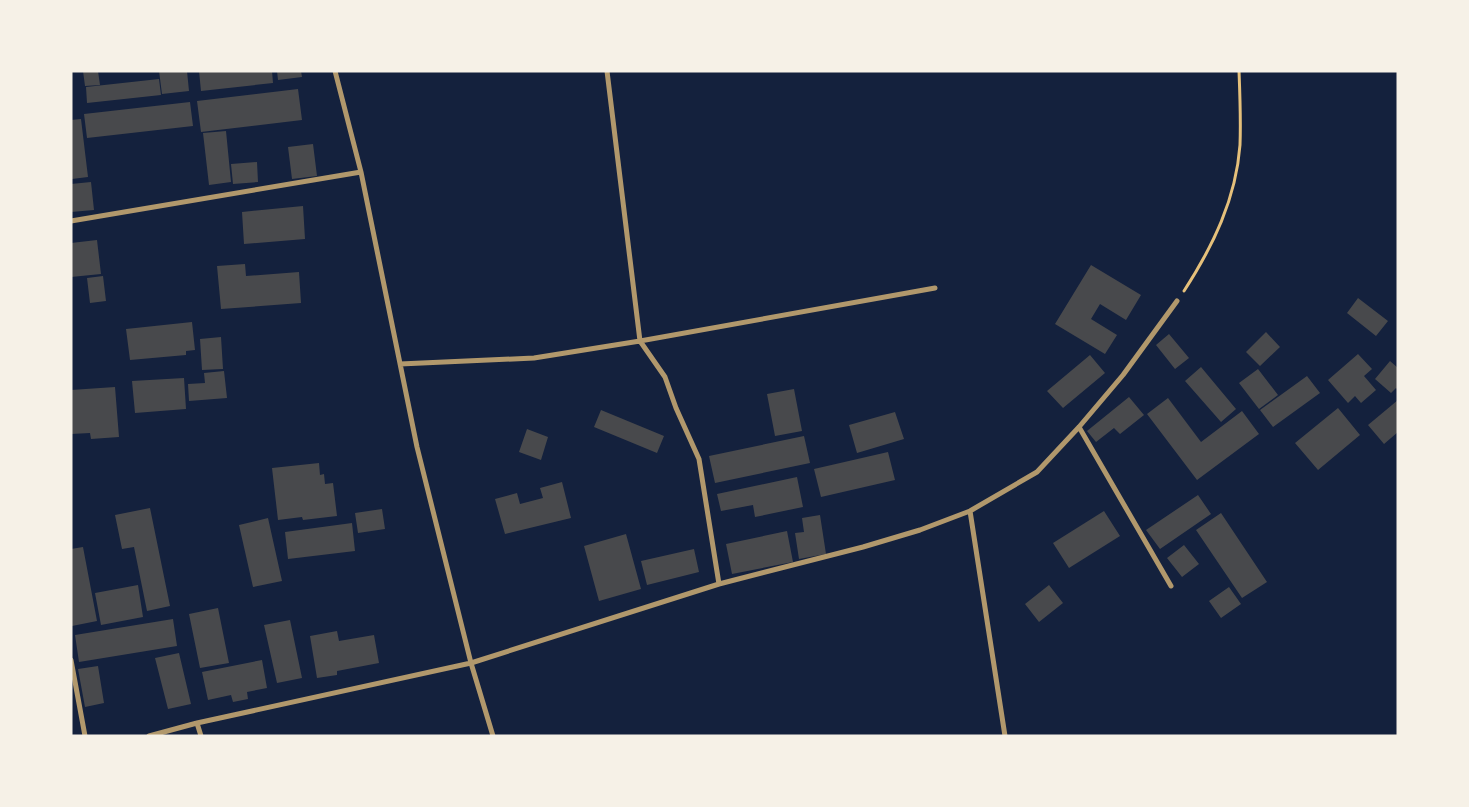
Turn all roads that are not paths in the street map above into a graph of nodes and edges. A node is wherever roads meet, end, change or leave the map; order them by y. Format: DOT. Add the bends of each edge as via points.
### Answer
graph roads {
  1 [pos="335,71"];
  2 [pos="607,71"];
  3 [pos="361,172"];
  4 [pos="71,221"];
  5 [pos="935,288"];
  6 [pos="1177,301"];
  7 [pos="640,341"];
  8 [pos="400,364"];
  9 [pos="1079,427"];
  10 [pos="970,511"];
  11 [pos="719,584"];
  12 [pos="1171,586"];
  13 [pos="71,660"];
  14 [pos="471,663"];
  15 [pos="197,723"];
  16 [pos="84,736"];
  17 [pos="149,736"];
  18 [pos="201,736"];
  19 [pos="493,736"];
  20 [pos="1005,736"];
  1 -- 3 [label="street"];
  2 -- 7 [label="street"];
  3 -- 4 [label="street"];
  3 -- 8 [label="street"];
  5 -- 7 [label="street"];
  6 -- 9 [label="street"];
  7 -- 8 [label="street" via="534,358"];
  7 -- 11 [label="street" via="665,377 699,459"];
  8 -- 14 [label="street" via="417,447"];
  9 -- 10 [label="street" via="1037,472"];
  9 -- 12 [label="street"];
  10 -- 11 [label="street" via="863,547"];
  10 -- 20 [label="street"];
  11 -- 14 [label="street"];
  13 -- 16 [label="street"];
  14 -- 15 [label="street"];
  14 -- 19 [label="street"];
  15 -- 17 [label="street"];
  15 -- 18 [label="street"];
}
